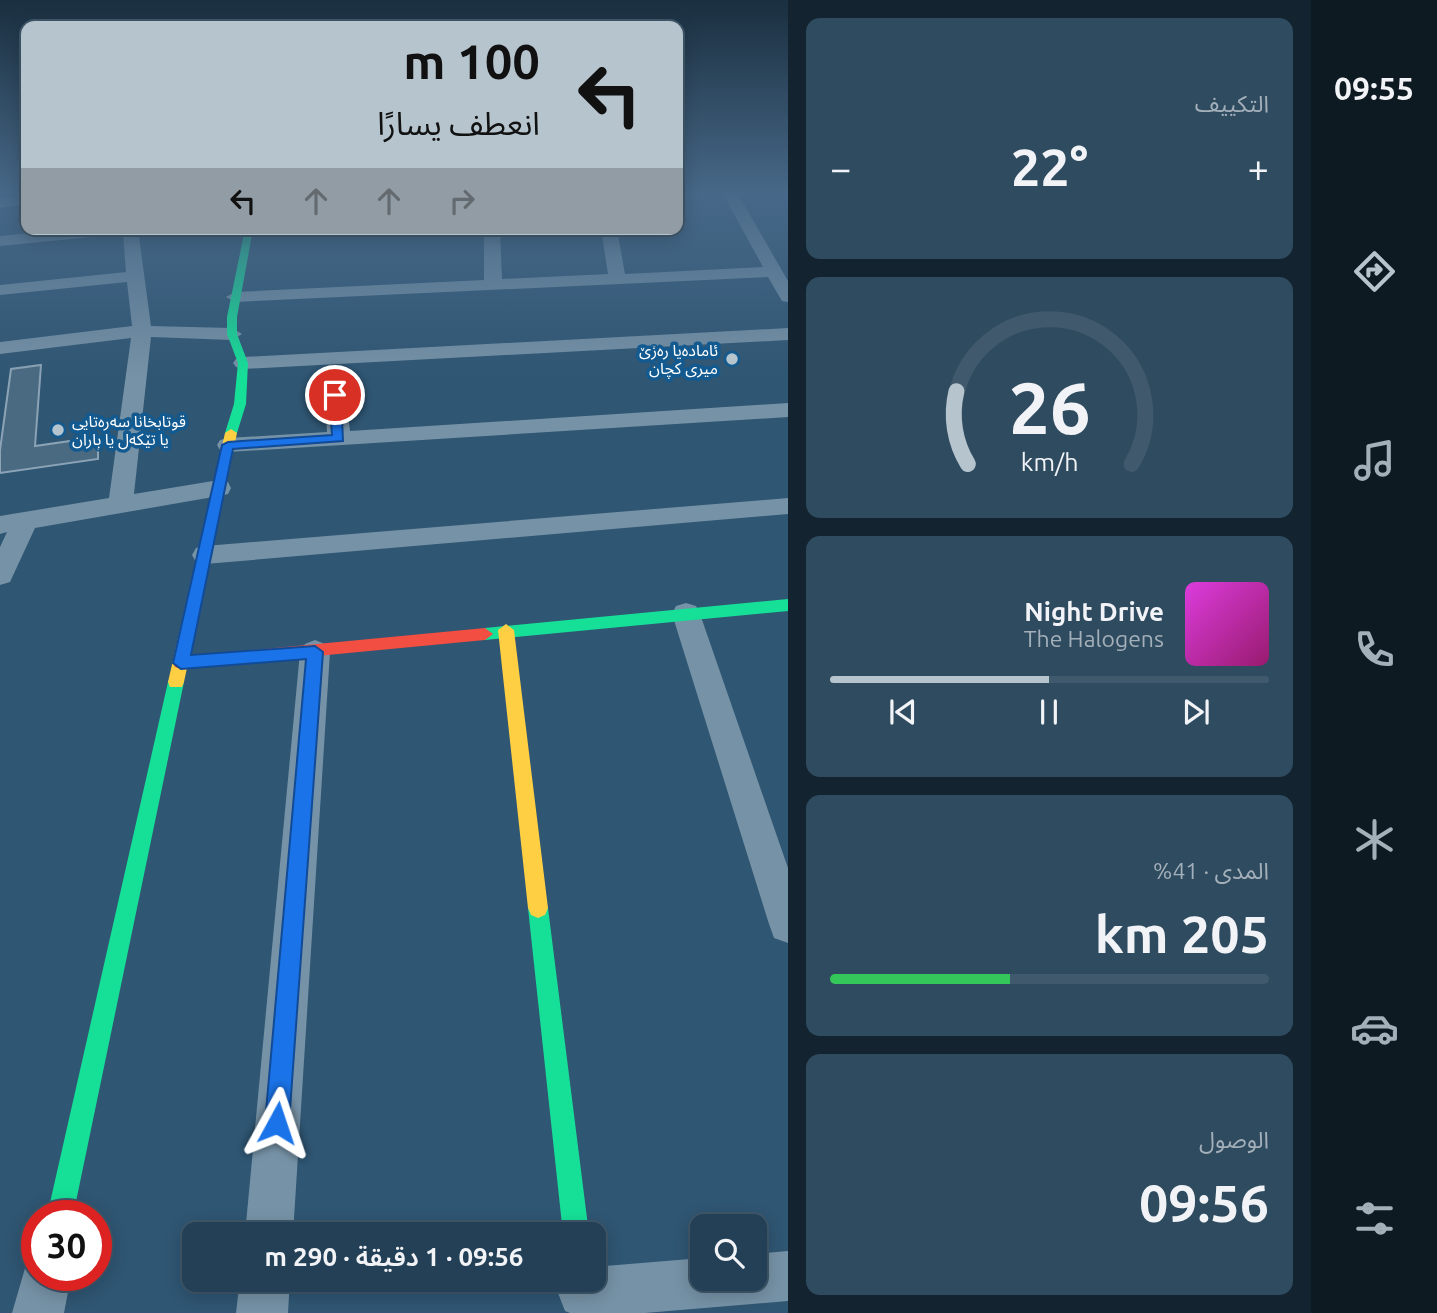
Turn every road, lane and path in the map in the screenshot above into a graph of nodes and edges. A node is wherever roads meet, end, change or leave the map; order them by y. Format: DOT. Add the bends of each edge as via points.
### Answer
graph roads {
  1 [pos="132,255"];
  2 [pos="243,255"];
  3 [pos="492,255"];
  4 [pos="613,255"];
  5 [pos="766,255"];
  6 [pos="135,276"];
  7 [pos="779,278"];
  8 [pos="617,279"];
  9 [pos="493,285"];
  10 [pos="0,290"];
  11 [pos="234,297"];
  12 [pos="788,297"];
  13 [pos="142,331"];
  14 [pos="232,334"];
  15 [pos="788,334"];
  16 [pos="0,348"];
  17 [pos="243,363"];
  18 [pos="333,373"];
  19 [pos="788,410"];
  20 [pos="339,438"];
  21 [pos="228,445"];
  22 [pos="219,488"];
  23 [pos="121,504"];
  24 [pos="788,506"];
  25 [pos="12,523"];
  26 [pos="205,555"];
  27 [pos="0,575"];
  28 [pos="788,605"];
  29 [pos="686,614"];
  30 [pos="506,630"];
  31 [pos="315,652"];
  32 [pos="181,663"];
  33 [pos="788,924"];
  34 [pos="64,1200"];
  35 [pos="270,1222"];
  36 [pos="575,1222"];
  37 [pos="788,1276"];
  38 [pos="767,1278"];
  39 [pos="690,1285"];
  40 [pos="43,1291"];
  41 [pos="264,1292"];
  42 [pos="583,1295"];
  43 [pos="38,1313"];
  44 [pos="262,1313"];
  1 -- 6 [label="street"];
  2 -- 11 [label="street"];
  3 -- 9 [label="street"];
  4 -- 8 [label="street"];
  5 -- 7 [label="street"];
  6 -- 10 [label="street"];
  6 -- 13 [label="street"];
  7 -- 8 [label="street"];
  7 -- 12 [label="street"];
  8 -- 9 [label="street"];
  9 -- 11 [label="street"];
  11 -- 14 [label="street"];
  13 -- 14 [label="street"];
  13 -- 16 [label="street"];
  13 -- 23 [label="street"];
  14 -- 17 [label="street"];
  15 -- 17 [label="street"];
  17 -- 21 [label="street" via="240,404"];
  18 -- 20 [label="street"];
  19 -- 20 [label="street"];
  20 -- 21 [label="street"];
  21 -- 22 [label="street"];
  22 -- 23 [label="street"];
  22 -- 26 [label="street"];
  23 -- 25 [label="street"];
  24 -- 26 [label="street"];
  25 -- 27 [label="street"];
  26 -- 32 [label="street"];
  28 -- 29 [label="street"];
  29 -- 30 [label="street"];
  29 -- 33 [label="street"];
  30 -- 31 [label="street"];
  30 -- 36 [label="street"];
  31 -- 32 [label="street"];
  31 -- 35 [label="street"];
  32 -- 34 [label="street"];
  37 -- 38 [label="street"];
  39 -- 42 [label="street"];
  40 -- 43 [label="street"];
  41 -- 44 [label="street"];
}
